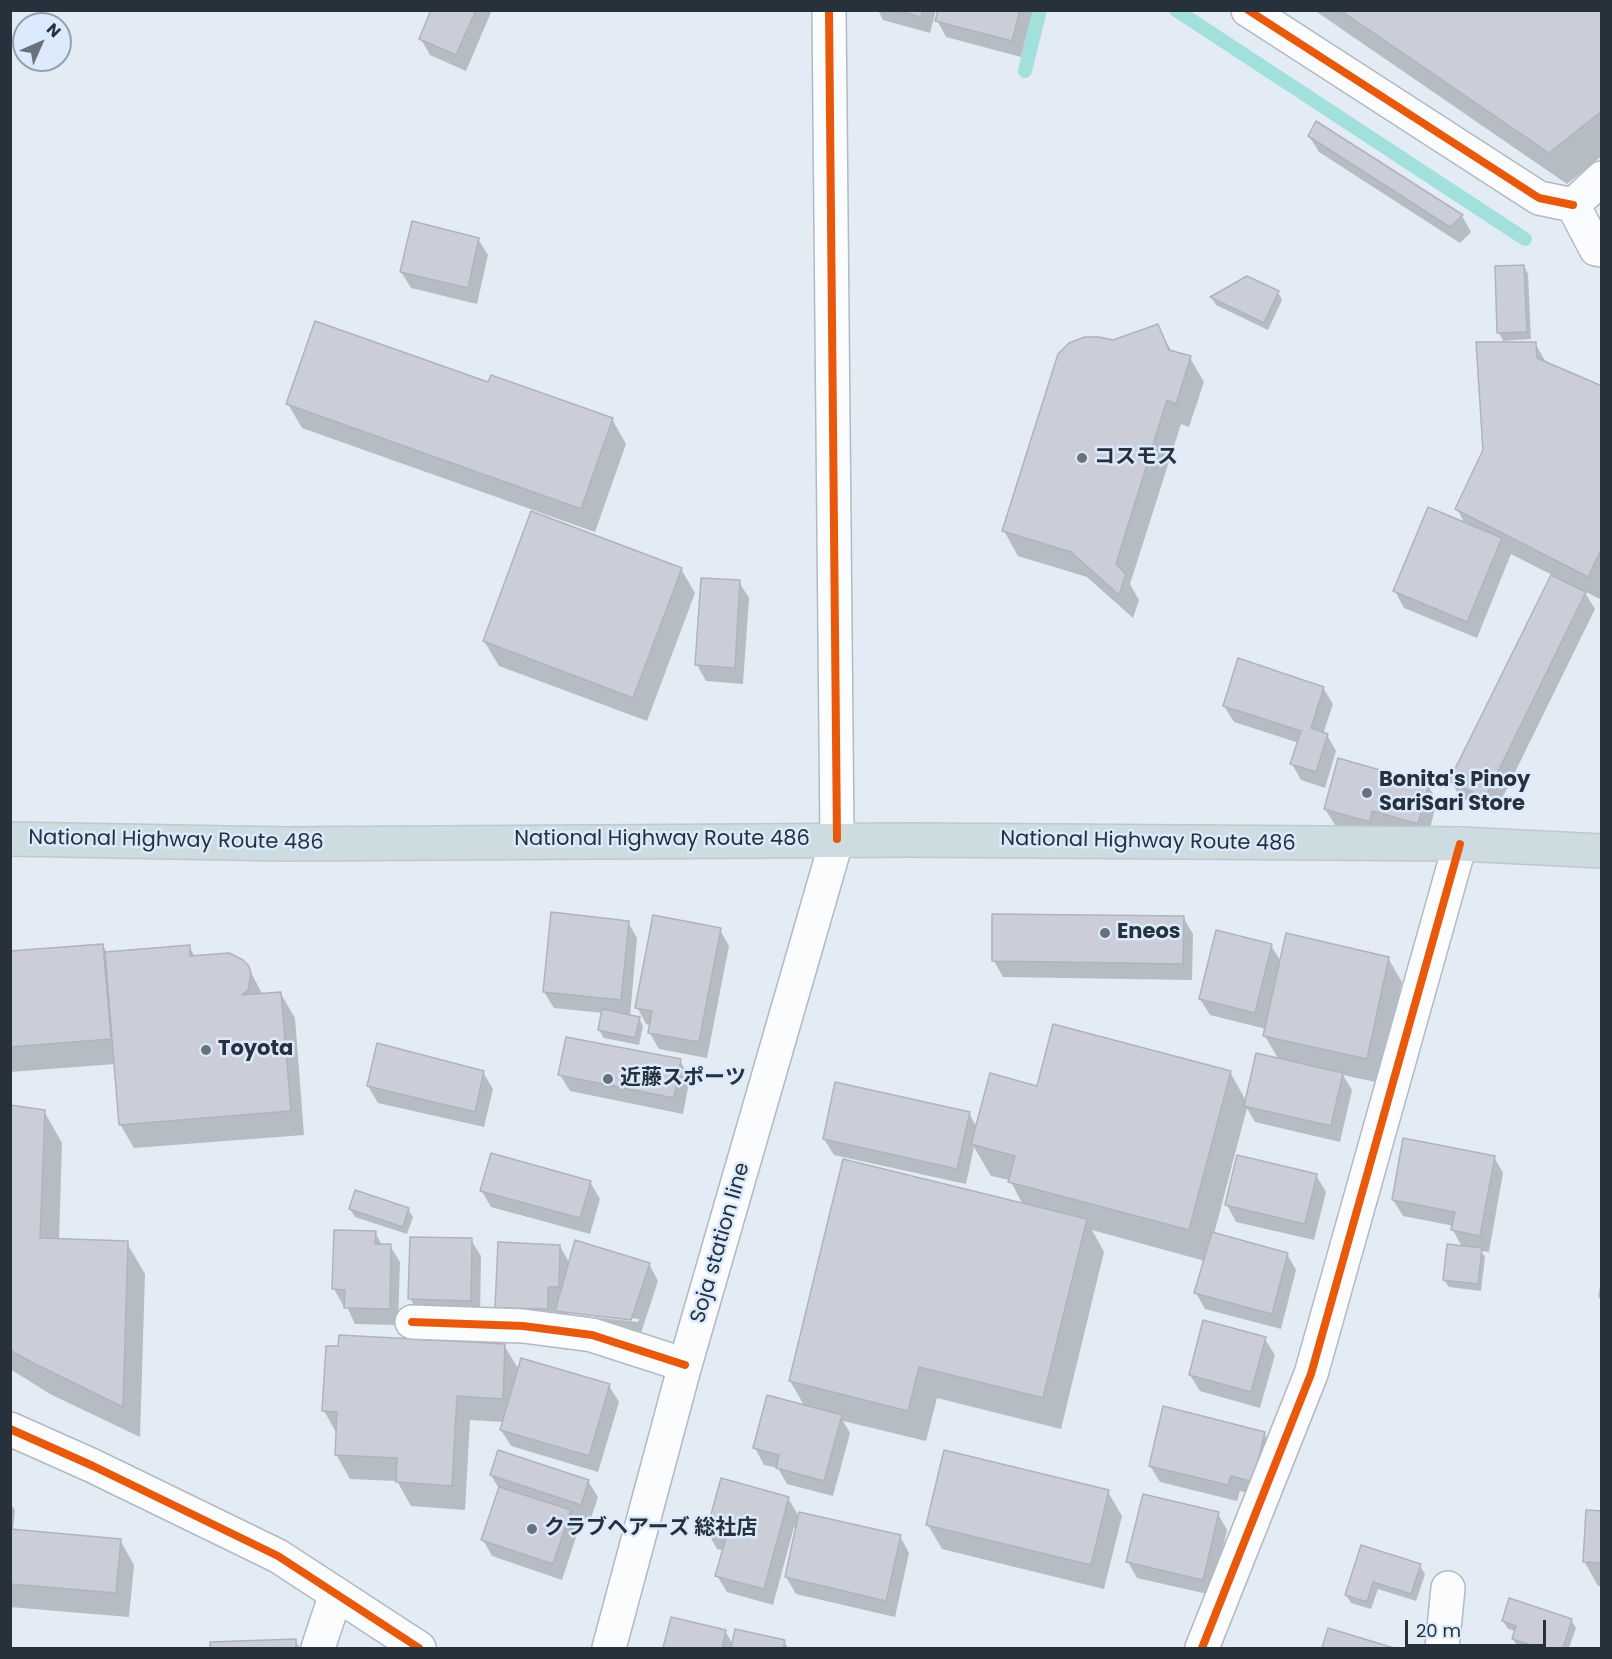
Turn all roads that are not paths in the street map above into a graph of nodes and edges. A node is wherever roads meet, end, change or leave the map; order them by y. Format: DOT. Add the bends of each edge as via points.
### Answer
graph roads {
  1 [pos="829,10"];
  2 [pos="1248,10"];
  3 [pos="1602,178"];
  4 [pos="1573,205"];
  5 [pos="1602,250"];
  6 [pos="10,839"];
  7 [pos="837,839"];
  8 [pos="1460,844"];
  9 [pos="1602,850"];
  10 [pos="412,1322"];
  11 [pos="685,1365"];
  12 [pos="10,1429"];
  13 [pos="1448,1588"];
  14 [pos="336,1594"];
  15 [pos="318,1648"];
  16 [pos="419,1648"];
  17 [pos="609,1648"];
  18 [pos="1202,1648"];
  19 [pos="1442,1648"];
  1 -- 7 [label="street, Soja station line"];
  2 -- 4 [label="street" via="1539,198"];
  3 -- 4 [label="street"];
  4 -- 5 [label="street" via="1596,249"];
  6 -- 7 [label="highway, National Highway Route 486" via="285,844"];
  7 -- 8 [label="highway, National Highway Route 486"];
  7 -- 11 [label="street, Soja station line"];
  8 -- 9 [label="highway, National Highway Route 486"];
  8 -- 18 [label="street" via="1311,1374"];
  10 -- 11 [label="street" via="524,1326 592,1335"];
  11 -- 17 [label="street, Soja station line"];
  12 -- 14 [label="street" via="278,1556"];
  13 -- 19 [label="street"];
  14 -- 15 [label="street"];
  14 -- 16 [label="street"];
}
